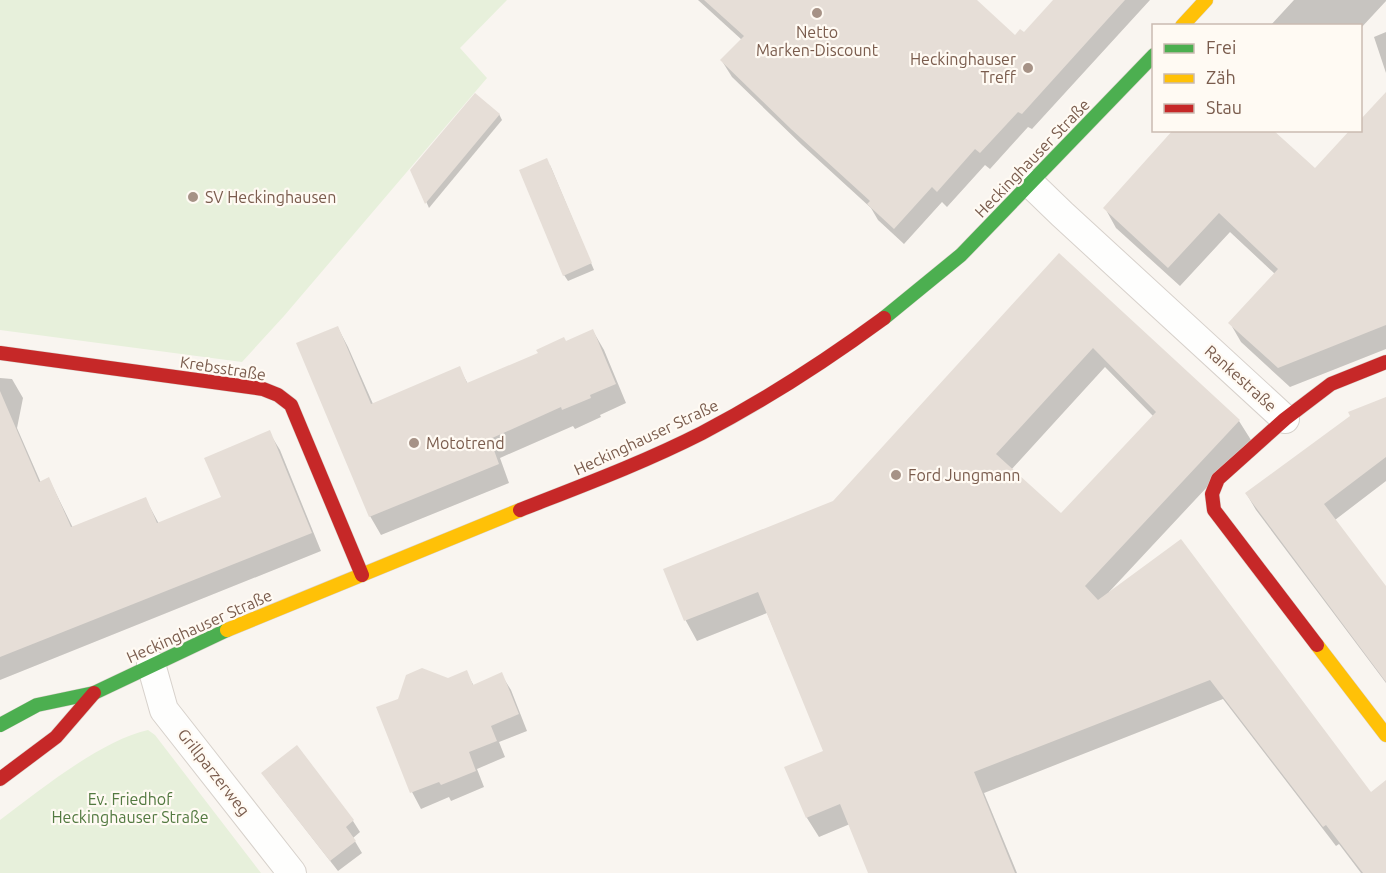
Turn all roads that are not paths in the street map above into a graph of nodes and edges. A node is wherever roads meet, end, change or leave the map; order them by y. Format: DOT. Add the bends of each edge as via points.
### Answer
graph roads {
  1 [pos="1206,0"];
  2 [pos="1184,24"];
  3 [pos="1152,57"];
  4 [pos="1031,184"];
  5 [pos="0,353"];
  6 [pos="1386,362"];
  7 [pos="1285,419"];
  8 [pos="362,575"];
  9 [pos="151,664"];
  10 [pos="94,693"];
  11 [pos="0,725"];
  12 [pos="1386,735"];
  13 [pos="0,779"];
  14 [pos="292,873"];
  1 -- 2 [label="main road"];
  3 -- 4 [label="main road, Heckinghauser Straße"];
  4 -- 7 [label="street, Rankestraße"];
  4 -- 8 [label="main road, Heckinghauser Straße" via="961,255 903,304 773,392 700,433 604,476"];
  5 -- 8 [label="main road, Krebsstraße" via="263,388 278,395 291,405"];
  6 -- 7 [label="main road" via="1331,384"];
  7 -- 12 [label="main road, Rankestraße" via="1218,479 1212,494 1214,510"];
  8 -- 9 [label="main road, Heckinghauser Straße"];
  9 -- 10 [label="main road, Heckinghauser Straße"];
  9 -- 14 [label="street, Grillparzerweg" via="164,710"];
  10 -- 11 [label="main road, Heckinghauser Straße" via="37,705"];
  10 -- 13 [label="main road, Heckinghauser Straße" via="56,737"];
}
